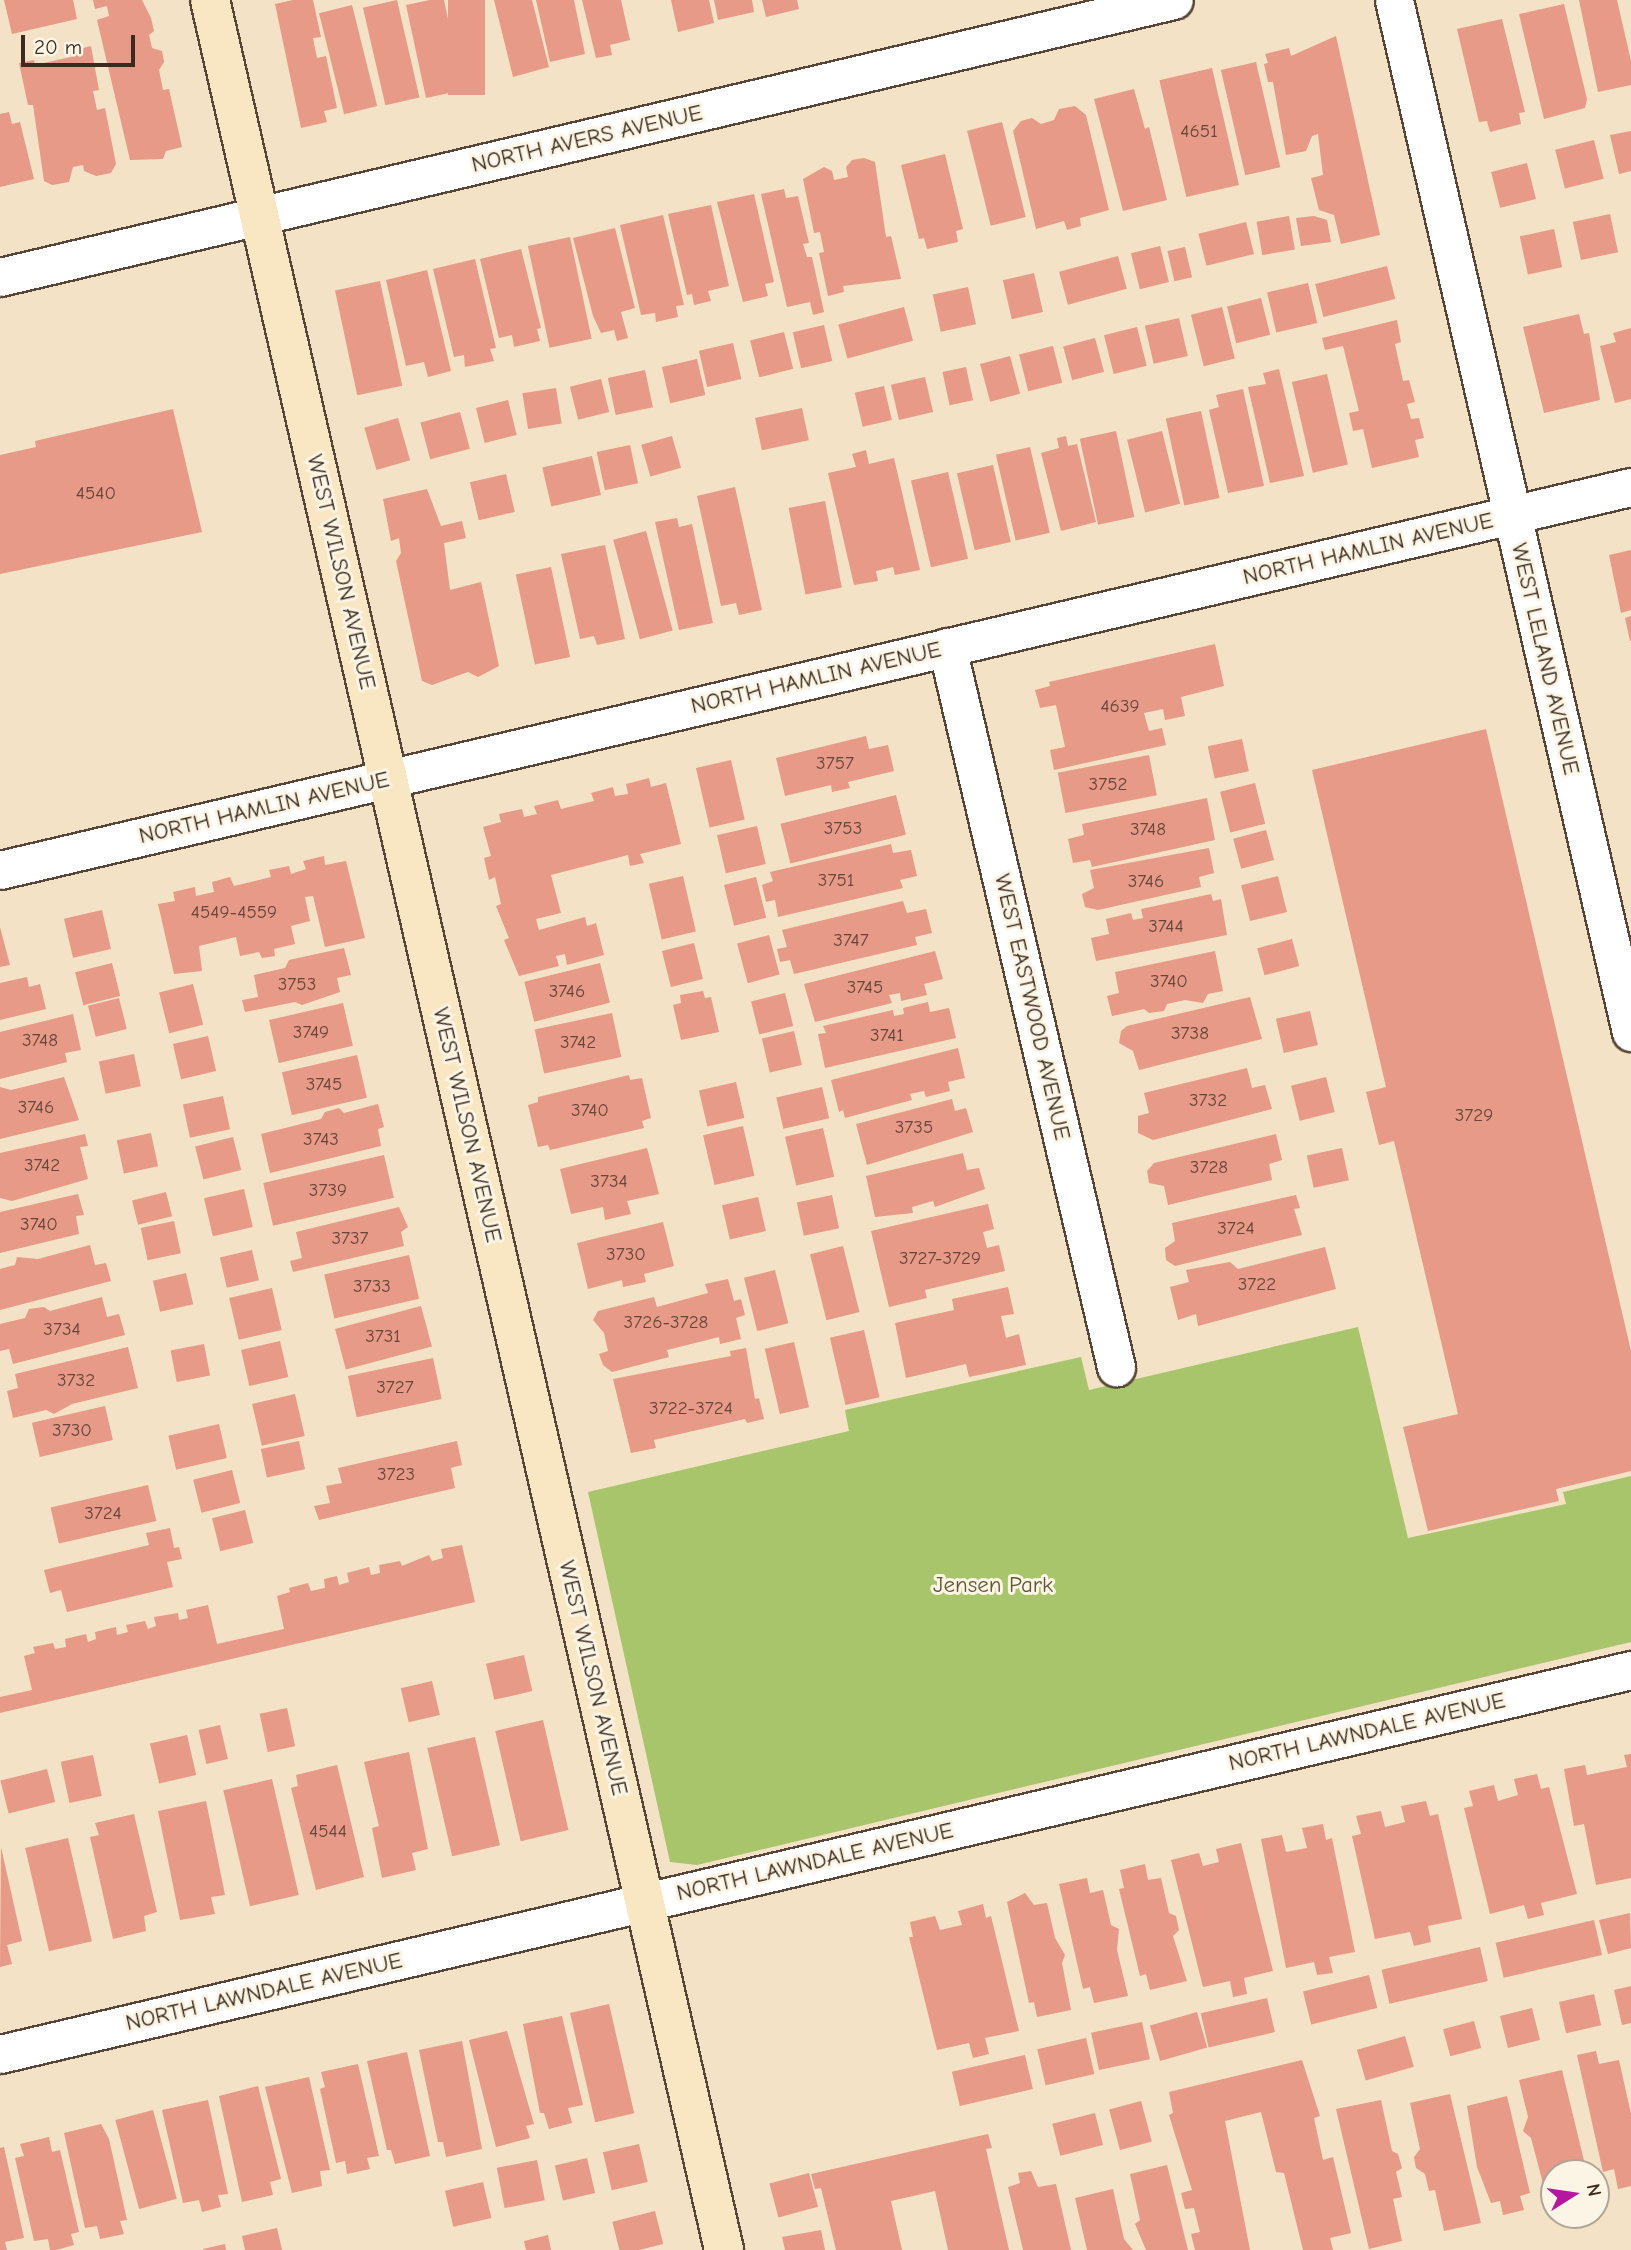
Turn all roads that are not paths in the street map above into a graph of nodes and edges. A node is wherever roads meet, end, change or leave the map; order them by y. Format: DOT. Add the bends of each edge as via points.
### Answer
graph roads {
  1 [pos="210,0"];
  2 [pos="1174,0"];
  3 [pos="1394,0"];
  4 [pos="259,216"];
  5 [pos="0,277"];
  6 [pos="1631,487"];
  7 [pos="1512,515"];
  8 [pos="947,648"];
  9 [pos="388,779"];
  10 [pos="0,870"];
  11 [pos="1631,1032"];
  12 [pos="1116,1367"];
  13 [pos="1631,1670"];
  14 [pos="645,1902"];
  15 [pos="0,2054"];
  16 [pos="724,2250"];
  1 -- 4 [label="street, WEST WILSON AVENUE"];
  2 -- 4 [label="street, NORTH AVERS AVENUE"];
  3 -- 7 [label="street, WEST LELAND AVENUE"];
  4 -- 5 [label="street, NORTH AVERS AVENUE"];
  4 -- 9 [label="street, WEST WILSON AVENUE"];
  6 -- 7 [label="street, NORTH HAMLIN AVENUE"];
  7 -- 8 [label="street, NORTH HAMLIN AVENUE"];
  7 -- 11 [label="street, WEST LELAND AVENUE"];
  8 -- 9 [label="street, NORTH HAMLIN AVENUE"];
  8 -- 12 [label="street, WEST EASTWOOD AVENUE"];
  9 -- 10 [label="street, NORTH HAMLIN AVENUE"];
  9 -- 14 [label="street, WEST WILSON AVENUE"];
  13 -- 14 [label="street, NORTH LAWNDALE AVENUE"];
  14 -- 15 [label="street, NORTH LAWNDALE AVENUE"];
  14 -- 16 [label="street, WEST WILSON AVENUE"];
}
